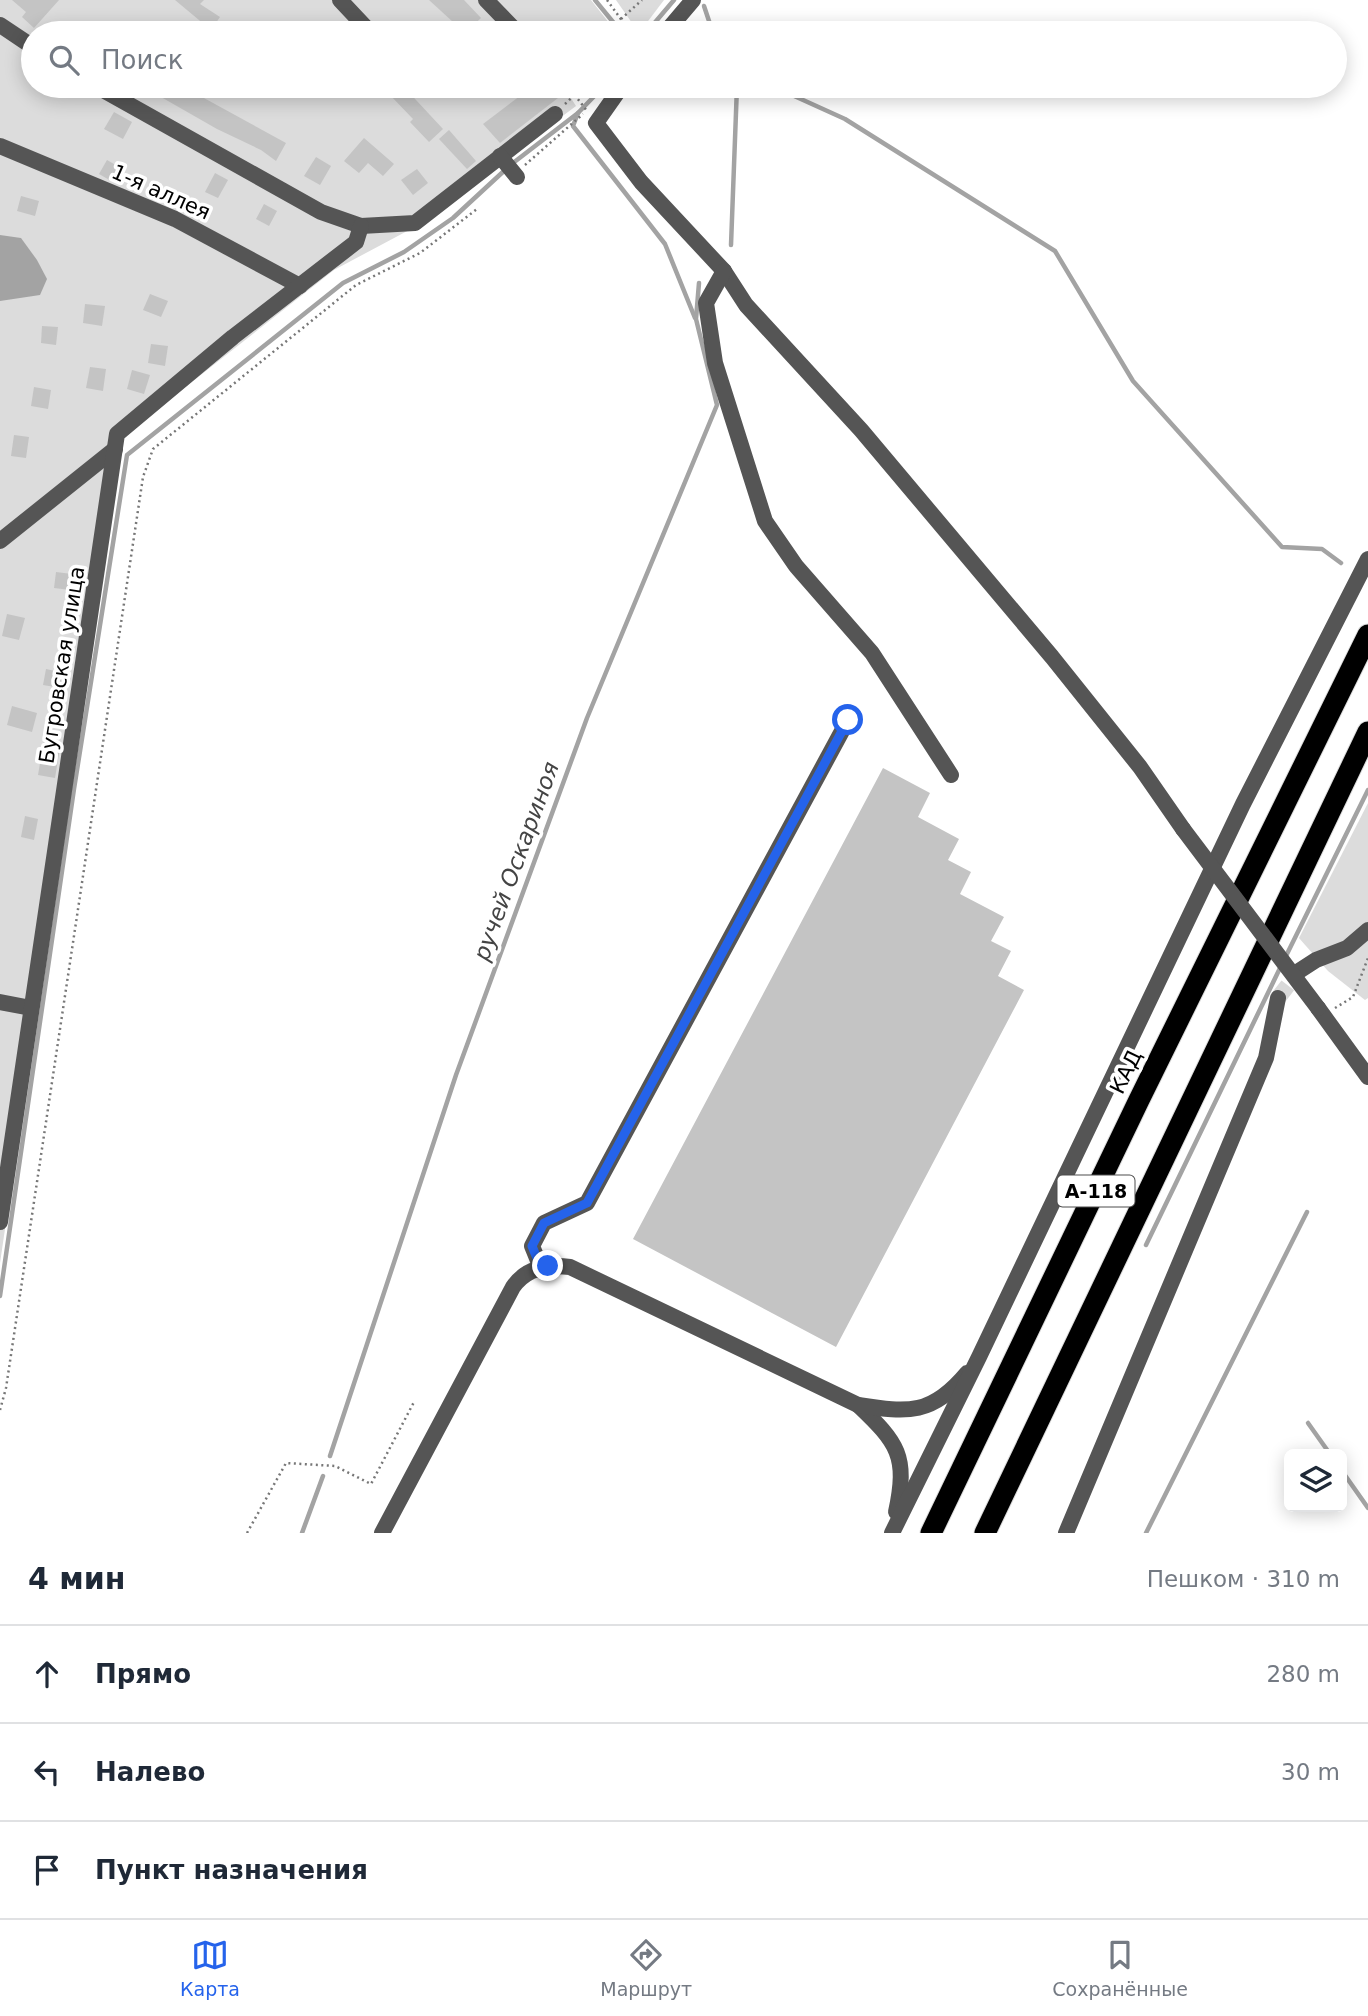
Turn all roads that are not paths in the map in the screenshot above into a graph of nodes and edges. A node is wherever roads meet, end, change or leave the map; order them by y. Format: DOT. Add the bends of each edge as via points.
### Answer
graph roads {
  1 [pos="340,0"];
  2 [pos="486,0"];
  3 [pos="693,0"];
  4 [pos="360,21"];
  5 [pos="506,21"];
  6 [pos="675,21"];
  7 [pos="0,24"];
  8 [pos="21,39"];
  9 [pos="117,98"];
  10 [pos="614,98"];
  11 [pos="555,114"];
  12 [pos="0,146"];
  13 [pos="500,156"];
  14 [pos="515,174"];
  15 [pos="361,226"];
  16 [pos="724,271"];
  17 [pos="300,286"];
  18 [pos="116,449"];
  19 [pos="0,541"];
  20 [pos="1368,559"];
  21 [pos="1368,635"];
  22 [pos="848,720"];
  23 [pos="1368,732"];
  24 [pos="951,775"];
  25 [pos="1368,930"];
  26 [pos="1298,971"];
  27 [pos="1278,998"];
  28 [pos="0,1002"];
  29 [pos="31,1008"];
  30 [pos="1368,1077"];
  31 [pos="5,1170"];
  32 [pos="0,1222"];
  33 [pos="541,1268"];
  34 [pos="979,1357"];
  35 [pos="859,1405"];
  36 [pos="892,1532"];
  37 [pos="382,1533"];
  38 [pos="931,1533"];
  39 [pos="985,1533"];
  40 [pos="1066,1533"];
  1 -- 4 [label="street"];
  2 -- 5 [label="street"];
  3 -- 6 [label="street"];
  7 -- 8 [label="street"];
  9 -- 15 [label="street" via="321,212"];
  10 -- 16 [label="street" via="596,123 641,182"];
  11 -- 13 [label="street"];
  12 -- 17 [label="street, 1-я аллея" via="175,219"];
  13 -- 14 [label="street"];
  13 -- 15 [label="street" via="415,223"];
  15 -- 17 [label="street, Бугровская улица" via="356,242"];
  16 -- 24 [label="street" via="706,303 715,363 765,521 796,566 872,653"];
  16 -- 30 [label="street, bridge" via="746,305 861,429 1140,767"];
  17 -- 18 [label="street, Бугровская улица" via="128,423 117,434"];
  18 -- 19 [label="street"];
  18 -- 29 [label="street, Бугровская улица"];
  20 -- 34 [label="street" via="1184,926"];
  21 -- 38 [label="highway, КАД / А-118"];
  22 -- 33 [label="street" via="587,1203 544,1223 532,1246"];
  23 -- 39 [label="highway, А-118"];
  25 -- 26 [label="street" via="1347,947"];
  27 -- 40 [label="street" via="1266,1058"];
  28 -- 29 [label="street"];
  29 -- 31 [label="street, Бугровская улица"];
  31 -- 32 [label="street, Бугровская улица"];
  33 -- 35 [label="street" via="570,1267"];
  33 -- 37 [label="street" via="521,1276 513,1287"];
  34 -- 35 [label="street" via="942,1397 919,1409"];
  34 -- 36 [label="street"];
  35 -- 36 [label="street" via="897,1448 902,1475"];
}
